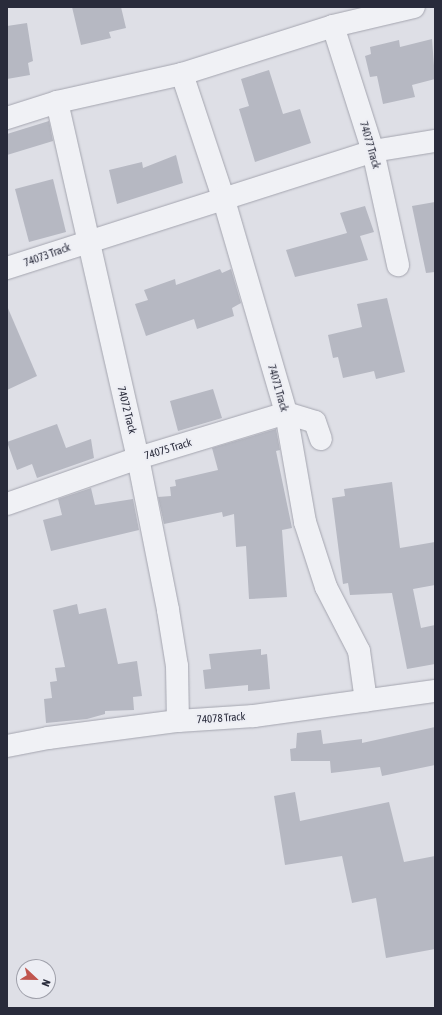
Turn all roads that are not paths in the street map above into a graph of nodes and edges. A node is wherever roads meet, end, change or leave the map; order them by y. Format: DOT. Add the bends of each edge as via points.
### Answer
graph roads {
  1 [pos="414,7"];
  2 [pos="333,26"];
  3 [pos="182,74"];
  4 [pos="57,102"];
  5 [pos="7,118"];
  6 [pos="435,141"];
  7 [pos="373,152"];
  8 [pos="223,197"];
  9 [pos="86,240"];
  10 [pos="398,265"];
  11 [pos="7,268"];
  12 [pos="286,413"];
  13 [pos="321,439"];
  14 [pos="138,458"];
  15 [pos="7,504"];
  16 [pos="435,691"];
  17 [pos="366,702"];
  18 [pos="178,721"];
  19 [pos="7,746"];
  1 -- 2 [label="street"];
  2 -- 3 [label="street"];
  2 -- 7 [label="street, 74077 Track"];
  3 -- 4 [label="street"];
  3 -- 8 [label="street, 74071 Track"];
  4 -- 5 [label="street"];
  4 -- 9 [label="street, 74072 Track"];
  6 -- 7 [label="street, 74073 Track"];
  7 -- 8 [label="street, 74073 Track"];
  7 -- 10 [label="street, 74077 Track"];
  8 -- 9 [label="street, 74073 Track"];
  8 -- 12 [label="street, 74071 Track"];
  9 -- 11 [label="street, 74073 Track"];
  9 -- 14 [label="street, 74072 Track"];
  12 -- 13 [label="street" via="315,422"];
  12 -- 14 [label="street, 74075 Track"];
  12 -- 17 [label="street, 74071 Track" via="305,522 326,587 359,651"];
  14 -- 15 [label="street, 74075 Track"];
  14 -- 18 [label="street, 74072 Track" via="177,666"];
  16 -- 17 [label="street, 74078 Track"];
  17 -- 18 [label="street, 74078 Track"];
  18 -- 19 [label="street, 74078 Track"];
}
